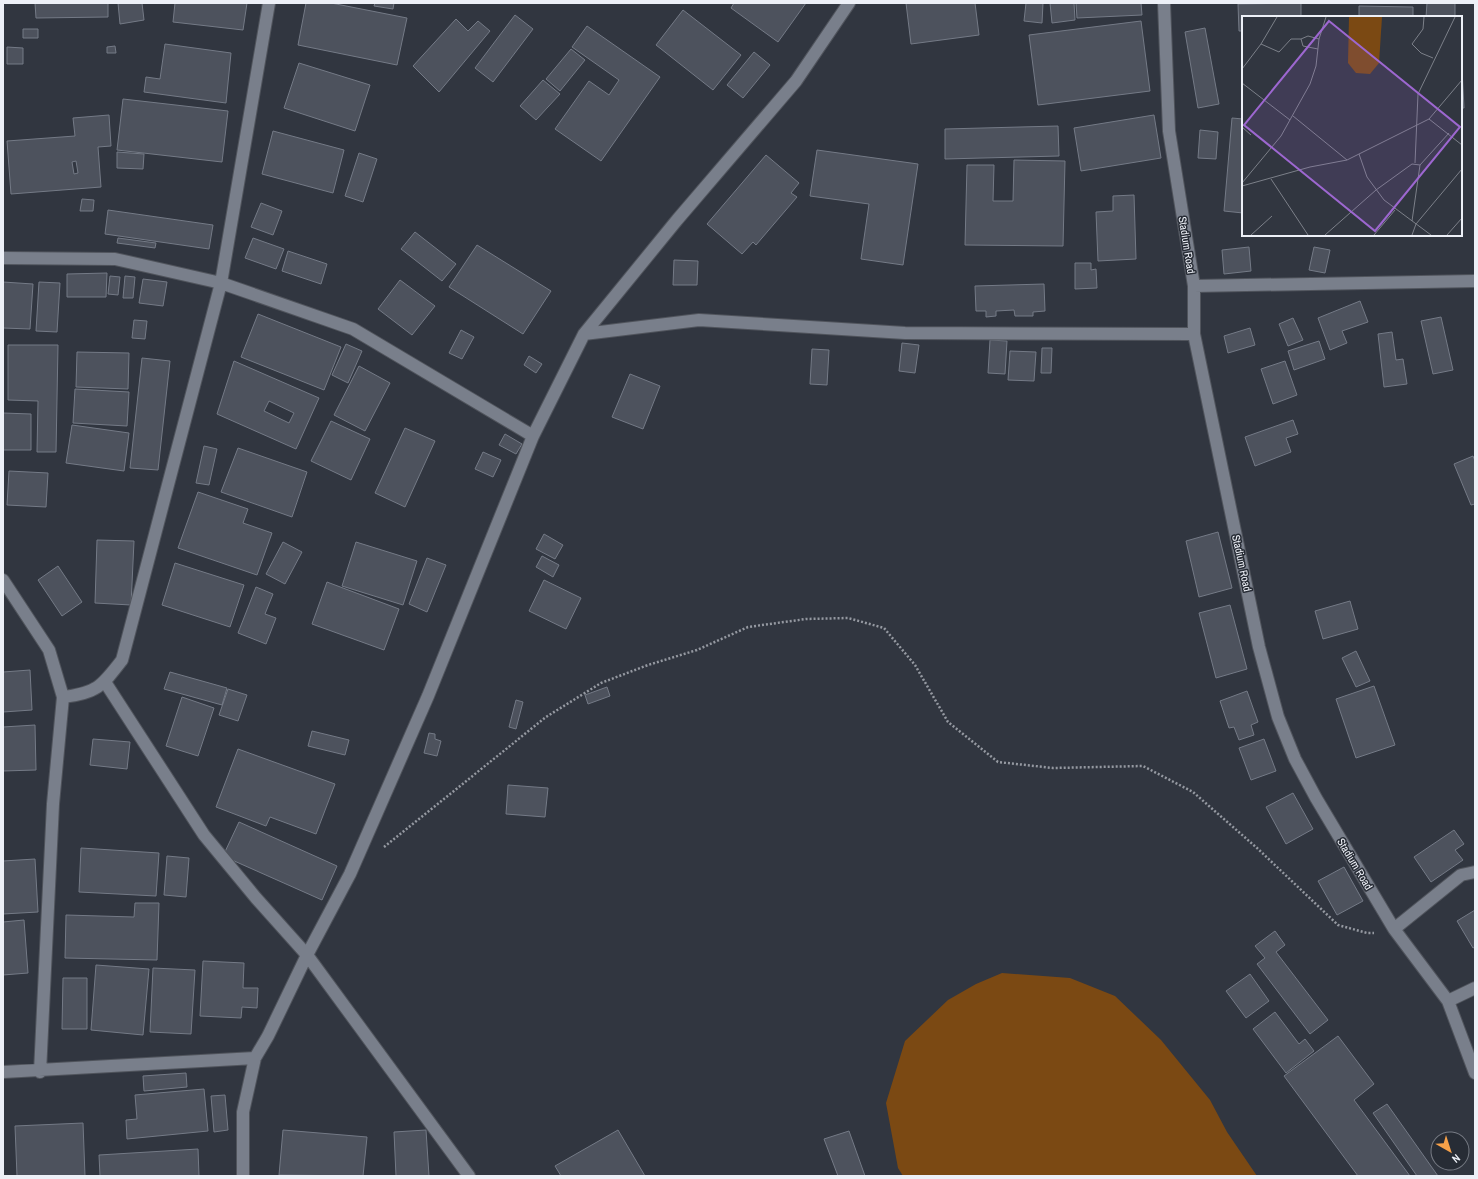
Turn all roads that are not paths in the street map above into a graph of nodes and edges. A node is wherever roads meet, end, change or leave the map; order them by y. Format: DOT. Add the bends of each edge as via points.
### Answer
graph roads {
  1 [pos="269,3"];
  2 [pos="849,3"];
  3 [pos="1164,3"];
  4 [pos="3,258"];
  5 [pos="1475,281"];
  6 [pos="221,283"];
  7 [pos="1194,286"];
  8 [pos="584,334"];
  9 [pos="1194,334"];
  10 [pos="532,436"];
  11 [pos="3,580"];
  12 [pos="105,682"];
  13 [pos="63,697"];
  14 [pos="1475,872"];
  15 [pos="1394,929"];
  16 [pos="307,955"];
  17 [pos="1475,988"];
  18 [pos="1448,1001"];
  19 [pos="255,1058"];
  20 [pos="3,1072"];
  21 [pos="40,1072"];
  22 [pos="1475,1073"];
  23 [pos="243,1176"];
  24 [pos="468,1176"];
  1 -- 6 [label="street"];
  2 -- 8 [label="street" via="796,81"];
  3 -- 7 [label="street, Stadium Road" via="1169,131"];
  4 -- 6 [label="street" via="115,259"];
  5 -- 7 [label="street"];
  6 -- 10 [label="street" via="353,329"];
  6 -- 12 [label="street" via="122,660"];
  7 -- 9 [label="street, Stadium Road"];
  8 -- 9 [label="street" via="699,320 905,333"];
  8 -- 10 [label="street"];
  9 -- 15 [label="street, Stadium Road" via="1259,647 1278,717 1295,759 1316,798"];
  10 -- 16 [label="street" via="403,753 350,874"];
  11 -- 13 [label="street" via="49,650"];
  12 -- 13 [label="street" via="85,694"];
  12 -- 16 [label="street" via="204,835"];
  13 -- 21 [label="street" via="53,804"];
  14 -- 15 [label="street" via="1461,875"];
  15 -- 18 [label="street, Stadium Road"];
  16 -- 19 [label="street"];
  16 -- 24 [label="street"];
  17 -- 18 [label="street"];
  18 -- 22 [label="street, Stadium Road"];
  19 -- 21 [label="street"];
  19 -- 23 [label="street" via="243,1112"];
  20 -- 21 [label="street"];
}
